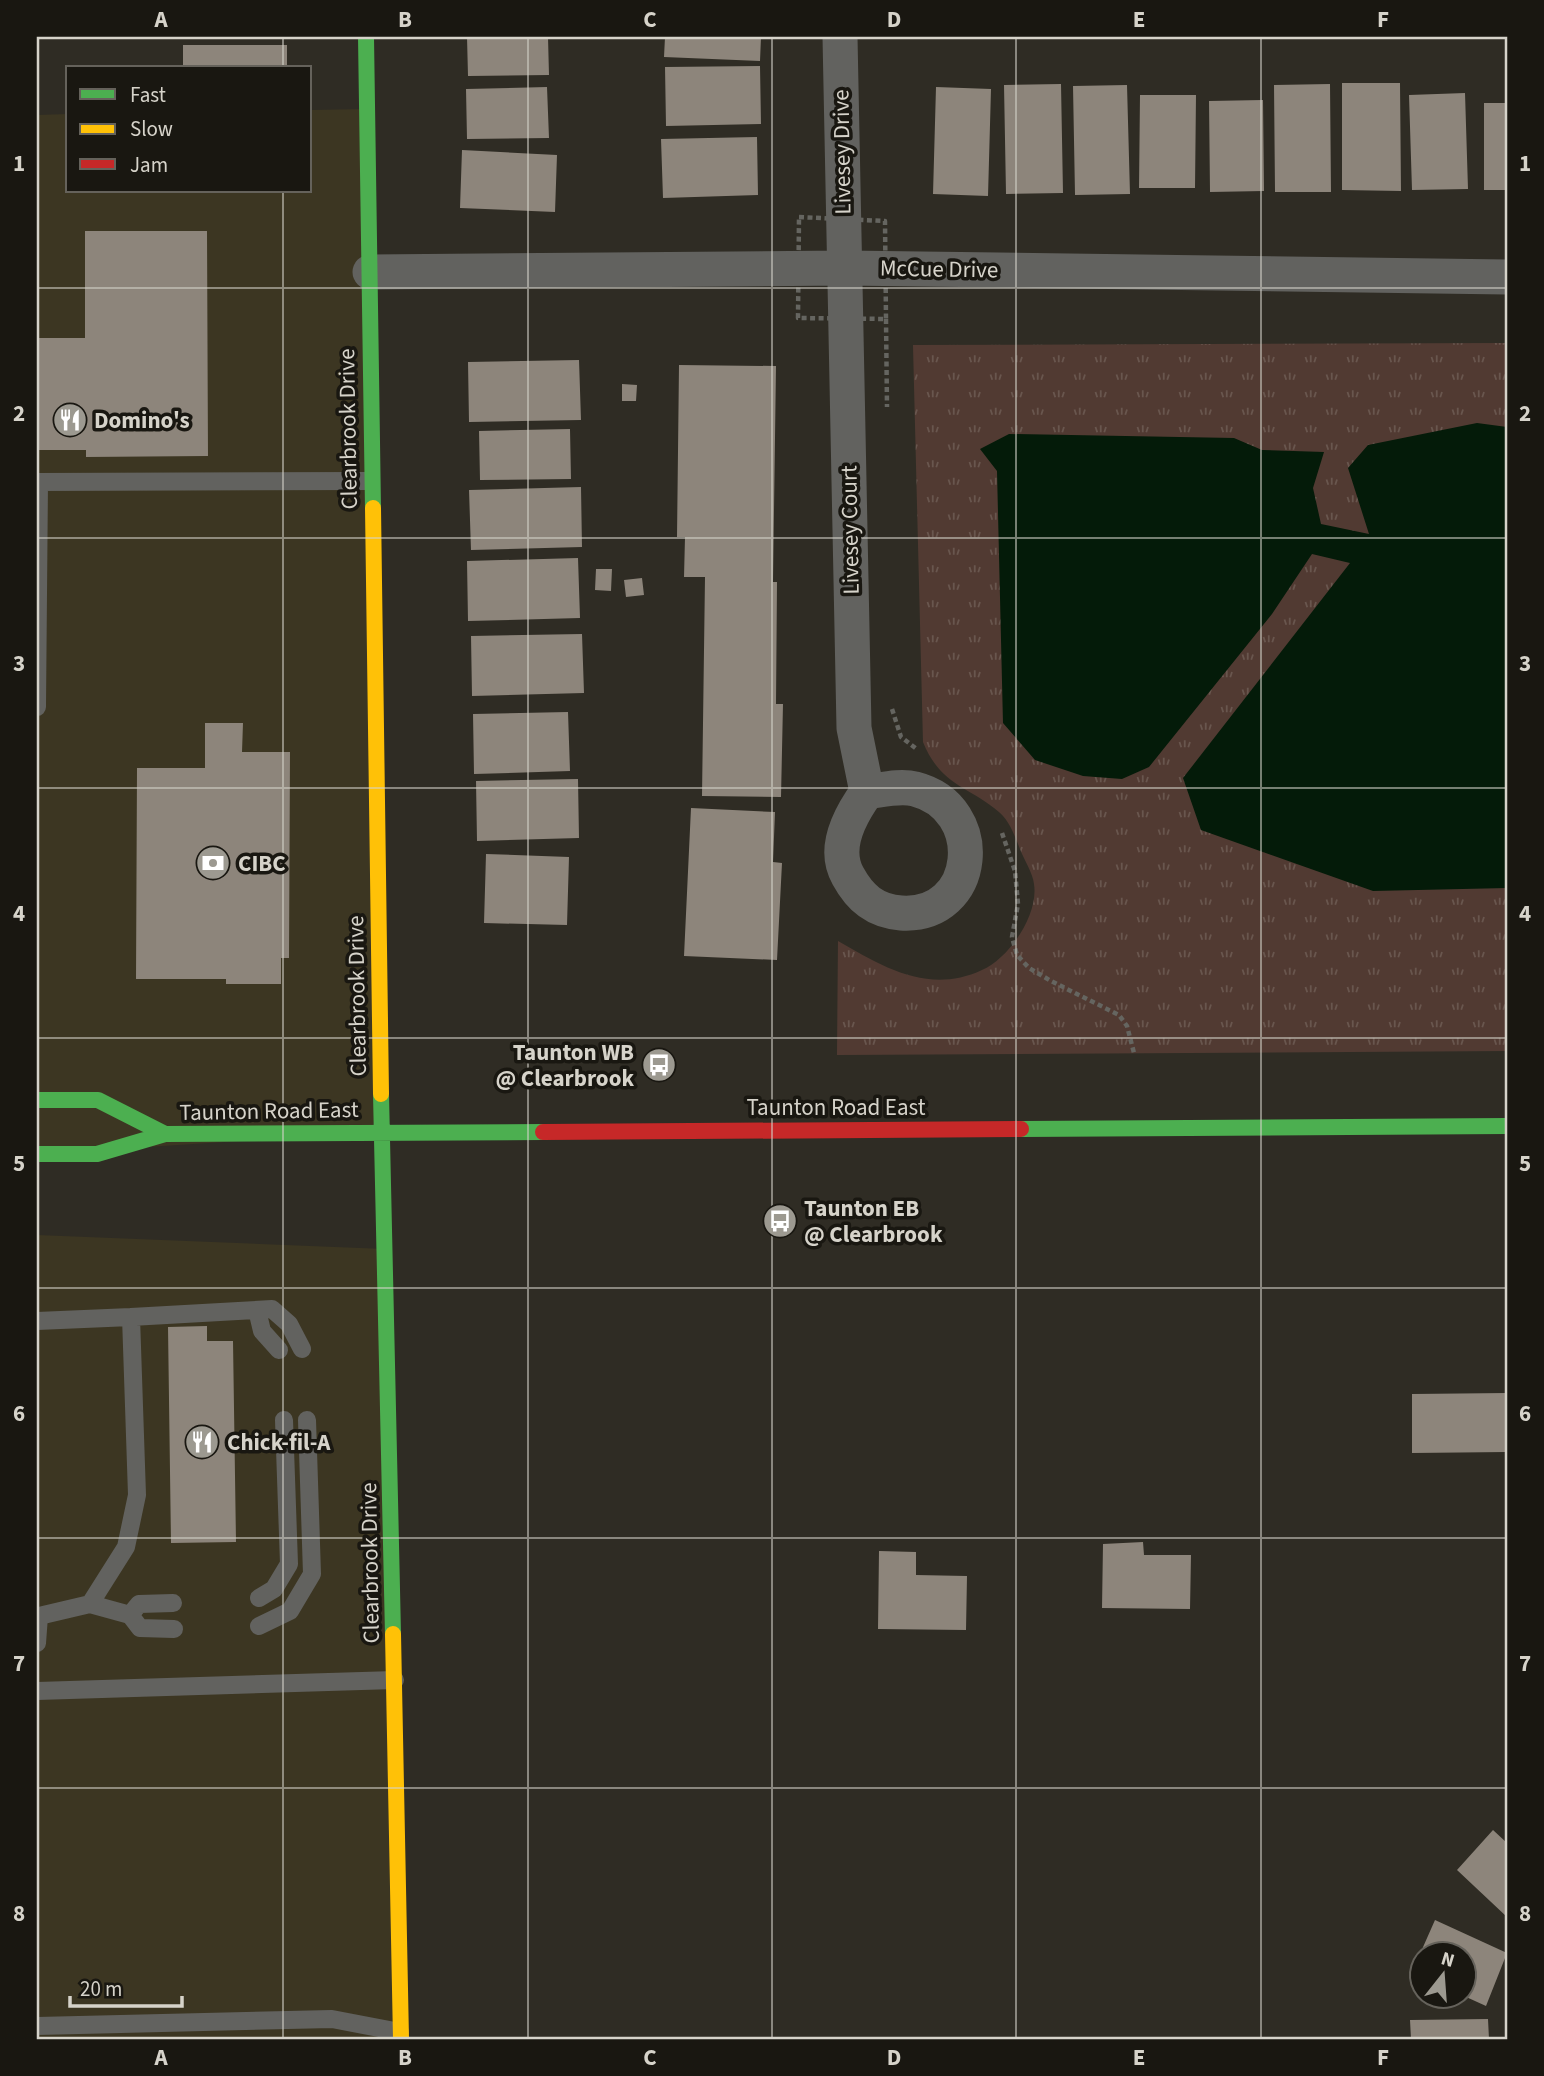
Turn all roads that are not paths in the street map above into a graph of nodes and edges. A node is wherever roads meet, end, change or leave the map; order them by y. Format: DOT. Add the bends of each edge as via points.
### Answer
graph roads {
  1 [pos="366,37"];
  2 [pos="840,37"];
  3 [pos="845,268"];
  4 [pos="370,272"];
  5 [pos="1507,277"];
  6 [pos="371,481"];
  7 [pos="38,482"];
  8 [pos="37,707"];
  9 [pos="867,792"];
  10 [pos="37,1100"];
  11 [pos="1507,1126"];
  12 [pos="382,1132"];
  13 [pos="165,1134"];
  14 [pos="37,1154"];
  15 [pos="257,1311"];
  16 [pos="131,1317"];
  17 [pos="37,1321"];
  18 [pos="302,1349"];
  19 [pos="279,1350"];
  20 [pos="284,1420"];
  21 [pos="307,1420"];
  22 [pos="258,1598"];
  23 [pos="173,1602"];
  24 [pos="90,1604"];
  25 [pos="130,1615"];
  26 [pos="259,1626"];
  27 [pos="174,1629"];
  28 [pos="37,1643"];
  29 [pos="395,1680"];
  30 [pos="37,1691"];
  31 [pos="37,2026"];
  32 [pos="400,2036"];
  1 -- 4 [label="street, Clearbrook Drive"];
  2 -- 3 [label="street, Livesey Drive"];
  3 -- 4 [label="street, McCue Drive"];
  3 -- 5 [label="street, McCue Drive"];
  3 -- 9 [label="street, Livesey Court" via="854,728"];
  4 -- 6 [label="street, Clearbrook Drive"];
  6 -- 7 [label="lane"];
  6 -- 12 [label="street, Clearbrook Drive"];
  7 -- 8 [label="lane"];
  10 -- 13 [label="street, Taunton Road East" via="98,1101"];
  11 -- 12 [label="street, Taunton Road East"];
  12 -- 13 [label="street, Taunton Road East"];
  12 -- 29 [label="street, Clearbrook Drive"];
  13 -- 14 [label="street, Taunton Road East" via="97,1154"];
  15 -- 16 [label="lane"];
  15 -- 18 [label="lane" via="272,1309 289,1324"];
  15 -- 19 [label="lane" via="262,1331"];
  16 -- 17 [label="lane"];
  16 -- 24 [label="lane" via="138,1495 125,1546"];
  20 -- 22 [label="lane" via="289,1564 274,1589"];
  21 -- 26 [label="lane" via="312,1574 290,1611"];
  23 -- 25 [label="lane" via="139,1604"];
  24 -- 25 [label="lane"];
  24 -- 28 [label="lane" via="39,1616"];
  25 -- 27 [label="lane" via="139,1628"];
  29 -- 30 [label="lane"];
  29 -- 32 [label="street, Clearbrook Drive"];
  31 -- 32 [label="lane" via="332,2019"];
}
